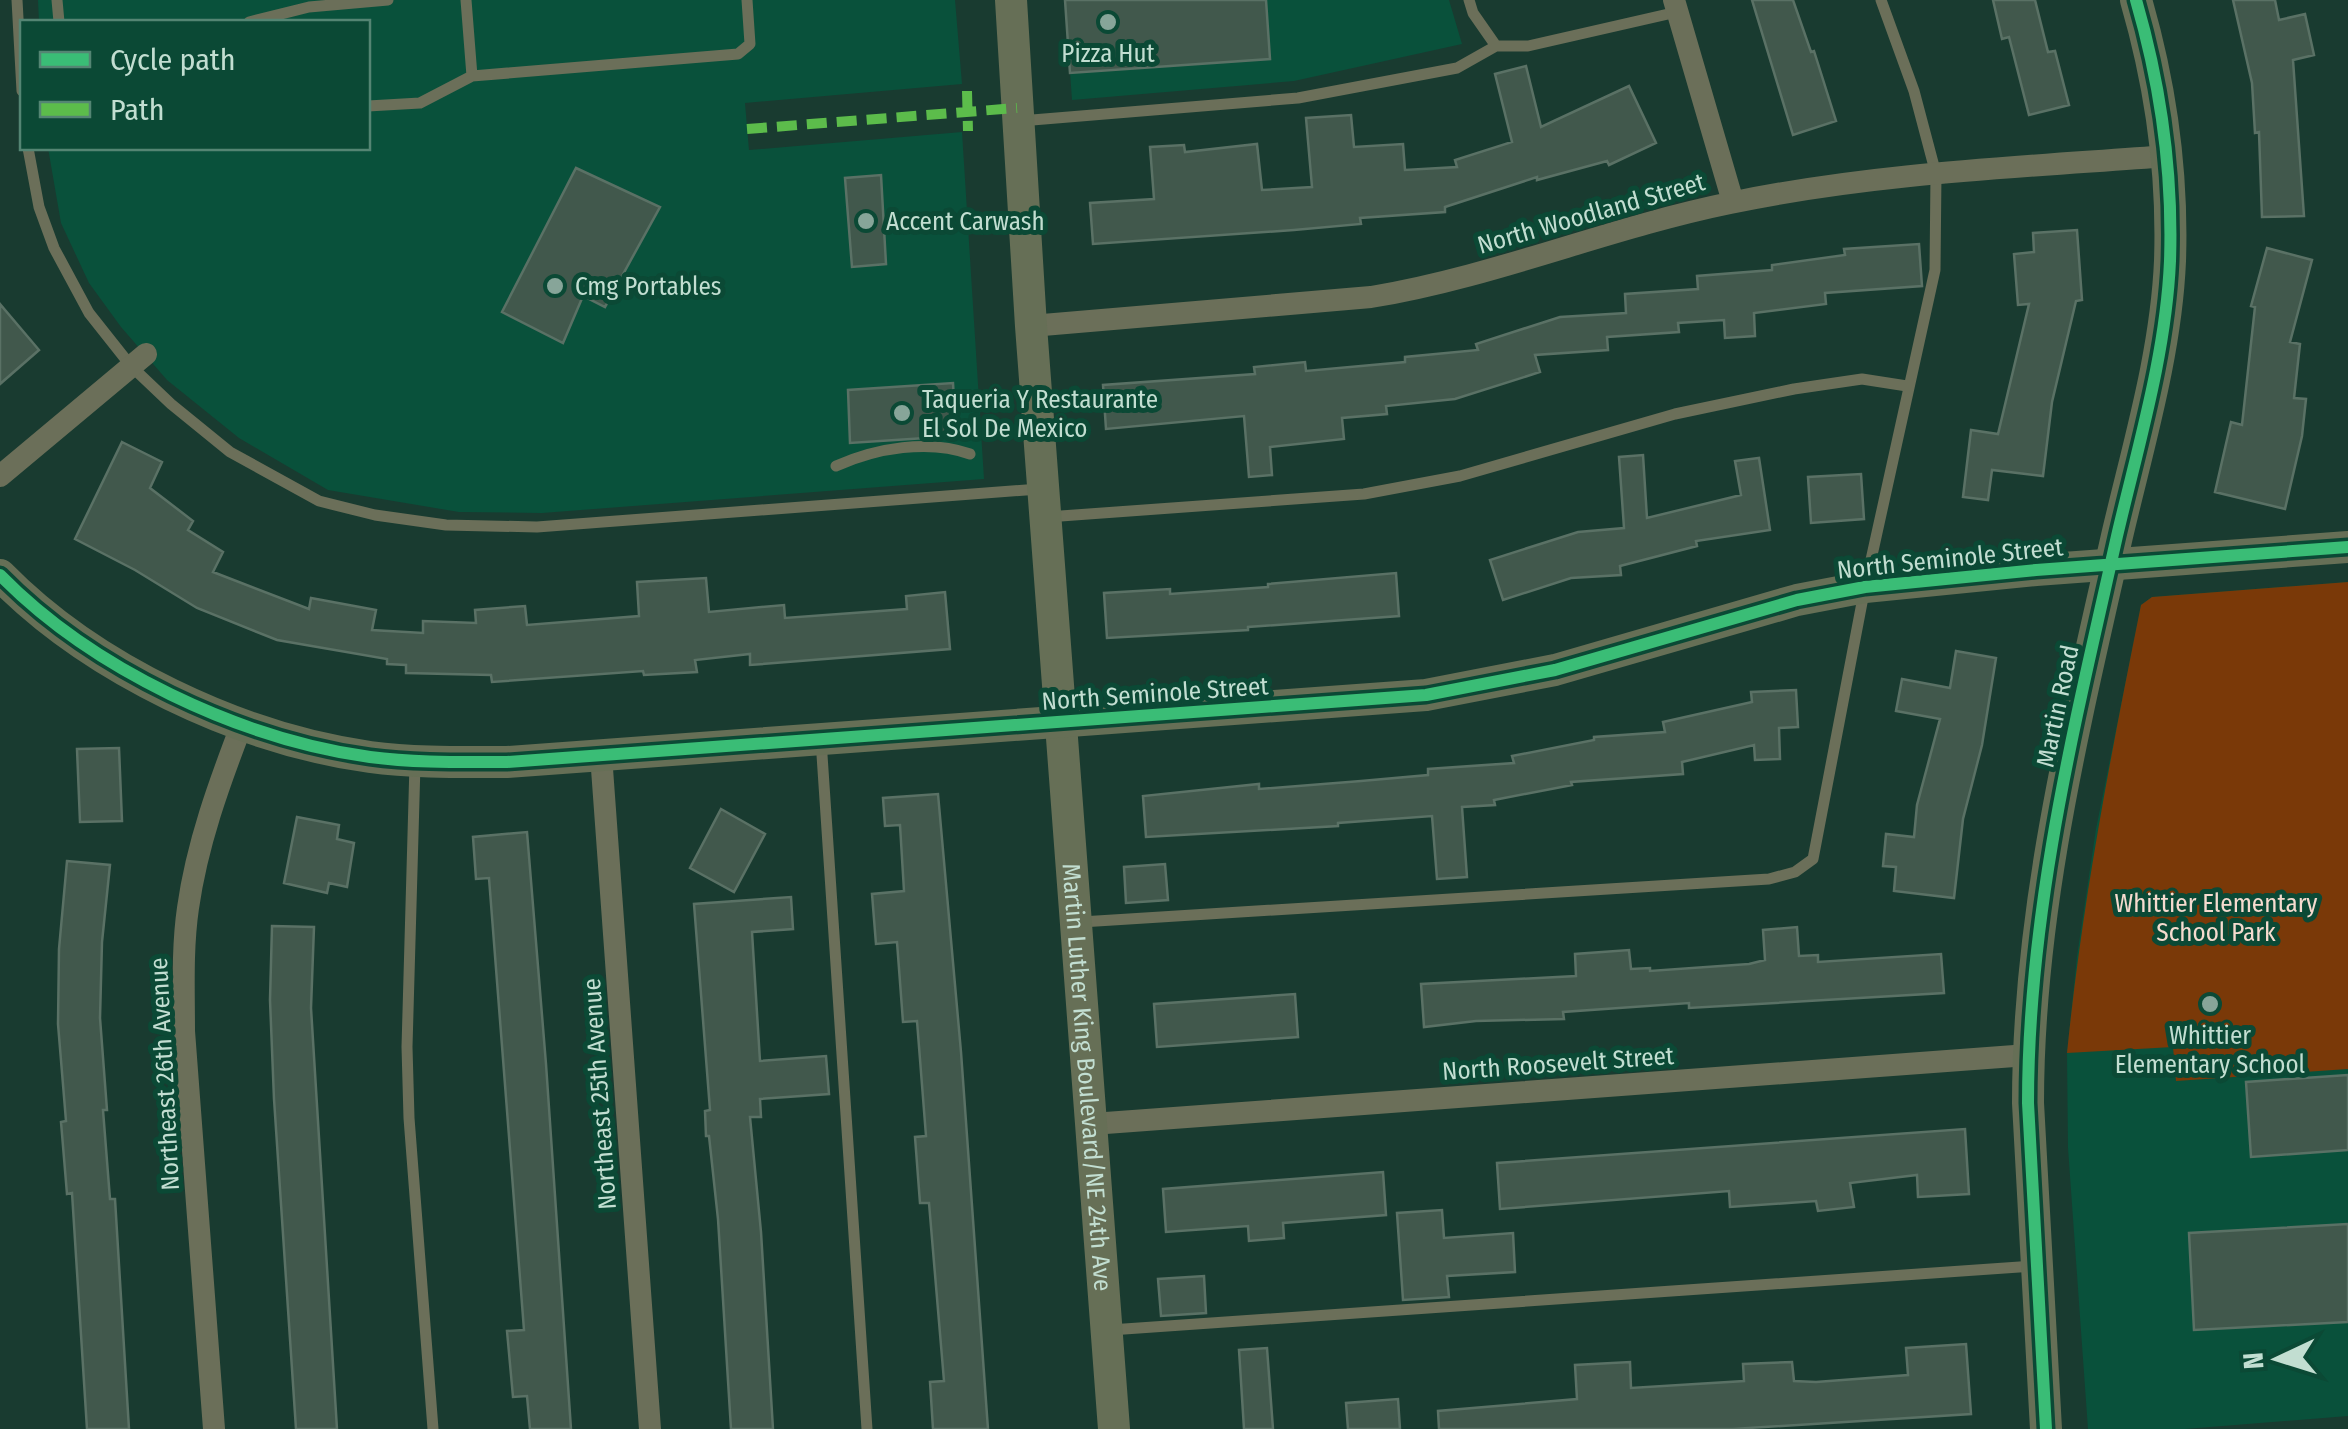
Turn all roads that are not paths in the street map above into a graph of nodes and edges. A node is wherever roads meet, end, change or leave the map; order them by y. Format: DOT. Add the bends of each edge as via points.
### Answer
graph roads {
  1 [pos="17,0"];
  2 [pos="388,0"];
  3 [pos="466,0"];
  4 [pos="746,0"];
  5 [pos="1011,0"];
  6 [pos="1469,0"];
  7 [pos="1881,0"];
  8 [pos="2136,0"];
  9 [pos="1675,6"];
  10 [pos="257,20"];
  11 [pos="1496,46"];
  12 [pos="20,55"];
  13 [pos="472,76"];
  14 [pos="370,106"];
  15 [pos="1018,120"];
  16 [pos="28,150"];
  17 [pos="2168,156"];
  18 [pos="1936,174"];
  19 [pos="1732,202"];
  20 [pos="1031,326"];
  21 [pos="138,360"];
  22 [pos="1907,386"];
  23 [pos="970,454"];
  24 [pos="836,466"];
  25 [pos="0,476"];
  26 [pos="1044,503"];
  27 [pos="2348,548"];
  28 [pos="2111,565"];
  29 [pos="0,575"];
  30 [pos="1865,587"];
  31 [pos="1061,723"];
  32 [pos="242,724"];
  33 [pos="822,740"];
  34 [pos="602,755"];
  35 [pos="416,761"];
  36 [pos="1077,922"];
  37 [pos="2028,1055"];
  38 [pos="1092,1124"];
  39 [pos="2036,1266"];
  40 [pos="1106,1330"];
  41 [pos="214,1429"];
  42 [pos="432,1429"];
  43 [pos="650,1429"];
  44 [pos="867,1429"];
  45 [pos="1114,1429"];
  46 [pos="2046,1429"];
  1 -- 12 [label="lane"];
  2 -- 10 [label="lane" via="309,7"];
  3 -- 13 [label="lane"];
  4 -- 13 [label="lane" via="750,44 738,54"];
  5 -- 15 [label="street, Martin Luther King Boulevard/NE 24th Ave"];
  6 -- 11 [label="lane"];
  7 -- 18 [label="lane"];
  8 -- 17 [label="street, Martin Road"];
  9 -- 11 [label="lane" via="1528,46"];
  9 -- 19 [label="street"];
  11 -- 15 [label="lane" via="1457,68 1298,98"];
  13 -- 14 [label="lane" via="420,103"];
  15 -- 20 [label="street, Martin Luther King Boulevard/NE 24th Ave"];
  16 -- 21 [label="lane" via="54,248 90,312"];
  17 -- 18 [label="street, North Woodland Street"];
  17 -- 28 [label="street, Martin Road" via="2165,314"];
  18 -- 19 [label="street, North Woodland Street"];
  18 -- 22 [label="lane" via="1936,270"];
  19 -- 20 [label="street, North Woodland Street" via="1426,288"];
  20 -- 26 [label="street, Martin Luther King Boulevard/NE 24th Ave"];
  21 -- 25 [label="street"];
  21 -- 26 [label="lane" via="170,404 245,460 319,501 410,520 537,527"];
  22 -- 26 [label="lane" via="1862,380 1794,389 1675,414 1460,476 1364,494"];
  22 -- 30 [label="lane"];
  23 -- 24 [label="lane" via="943,446 882,451"];
  26 -- 31 [label="street, Martin Luther King Boulevard/NE 24th Ave"];
  27 -- 28 [label="street, North Seminole Street"];
  28 -- 30 [label="street, North Seminole Street"];
  28 -- 37 [label="street, Martin Road" via="2050,850"];
  29 -- 32 [label="street, North Seminole Street" via="112,662"];
  30 -- 31 [label="street, North Seminole Street" via="1493,684"];
  30 -- 36 [label="lane" via="1813,859 1795,872 1770,879"];
  31 -- 33 [label="street, North Seminole Street"];
  31 -- 36 [label="street, Martin Luther King Boulevard/NE 24th Ave"];
  32 -- 35 [label="street, North Seminole Street" via="324,749"];
  32 -- 41 [label="street, Northeast 26th Avenue" via="196,866 184,977"];
  33 -- 34 [label="street, North Seminole Street"];
  33 -- 44 [label="lane"];
  34 -- 35 [label="street, North Seminole Street"];
  34 -- 43 [label="street, Northeast 25th Avenue"];
  35 -- 42 [label="lane" via="407,1047"];
  36 -- 38 [label="street, Martin Luther King Boulevard/NE 24th Ave"];
  37 -- 38 [label="street, North Roosevelt Street"];
  37 -- 39 [label="street, Martin Road"];
  38 -- 40 [label="street, Martin Luther King Boulevard/NE 24th Ave"];
  39 -- 40 [label="lane"];
  39 -- 46 [label="street, Martin Road"];
  40 -- 45 [label="street, Martin Luther King Boulevard/NE 24th Ave"];
}
